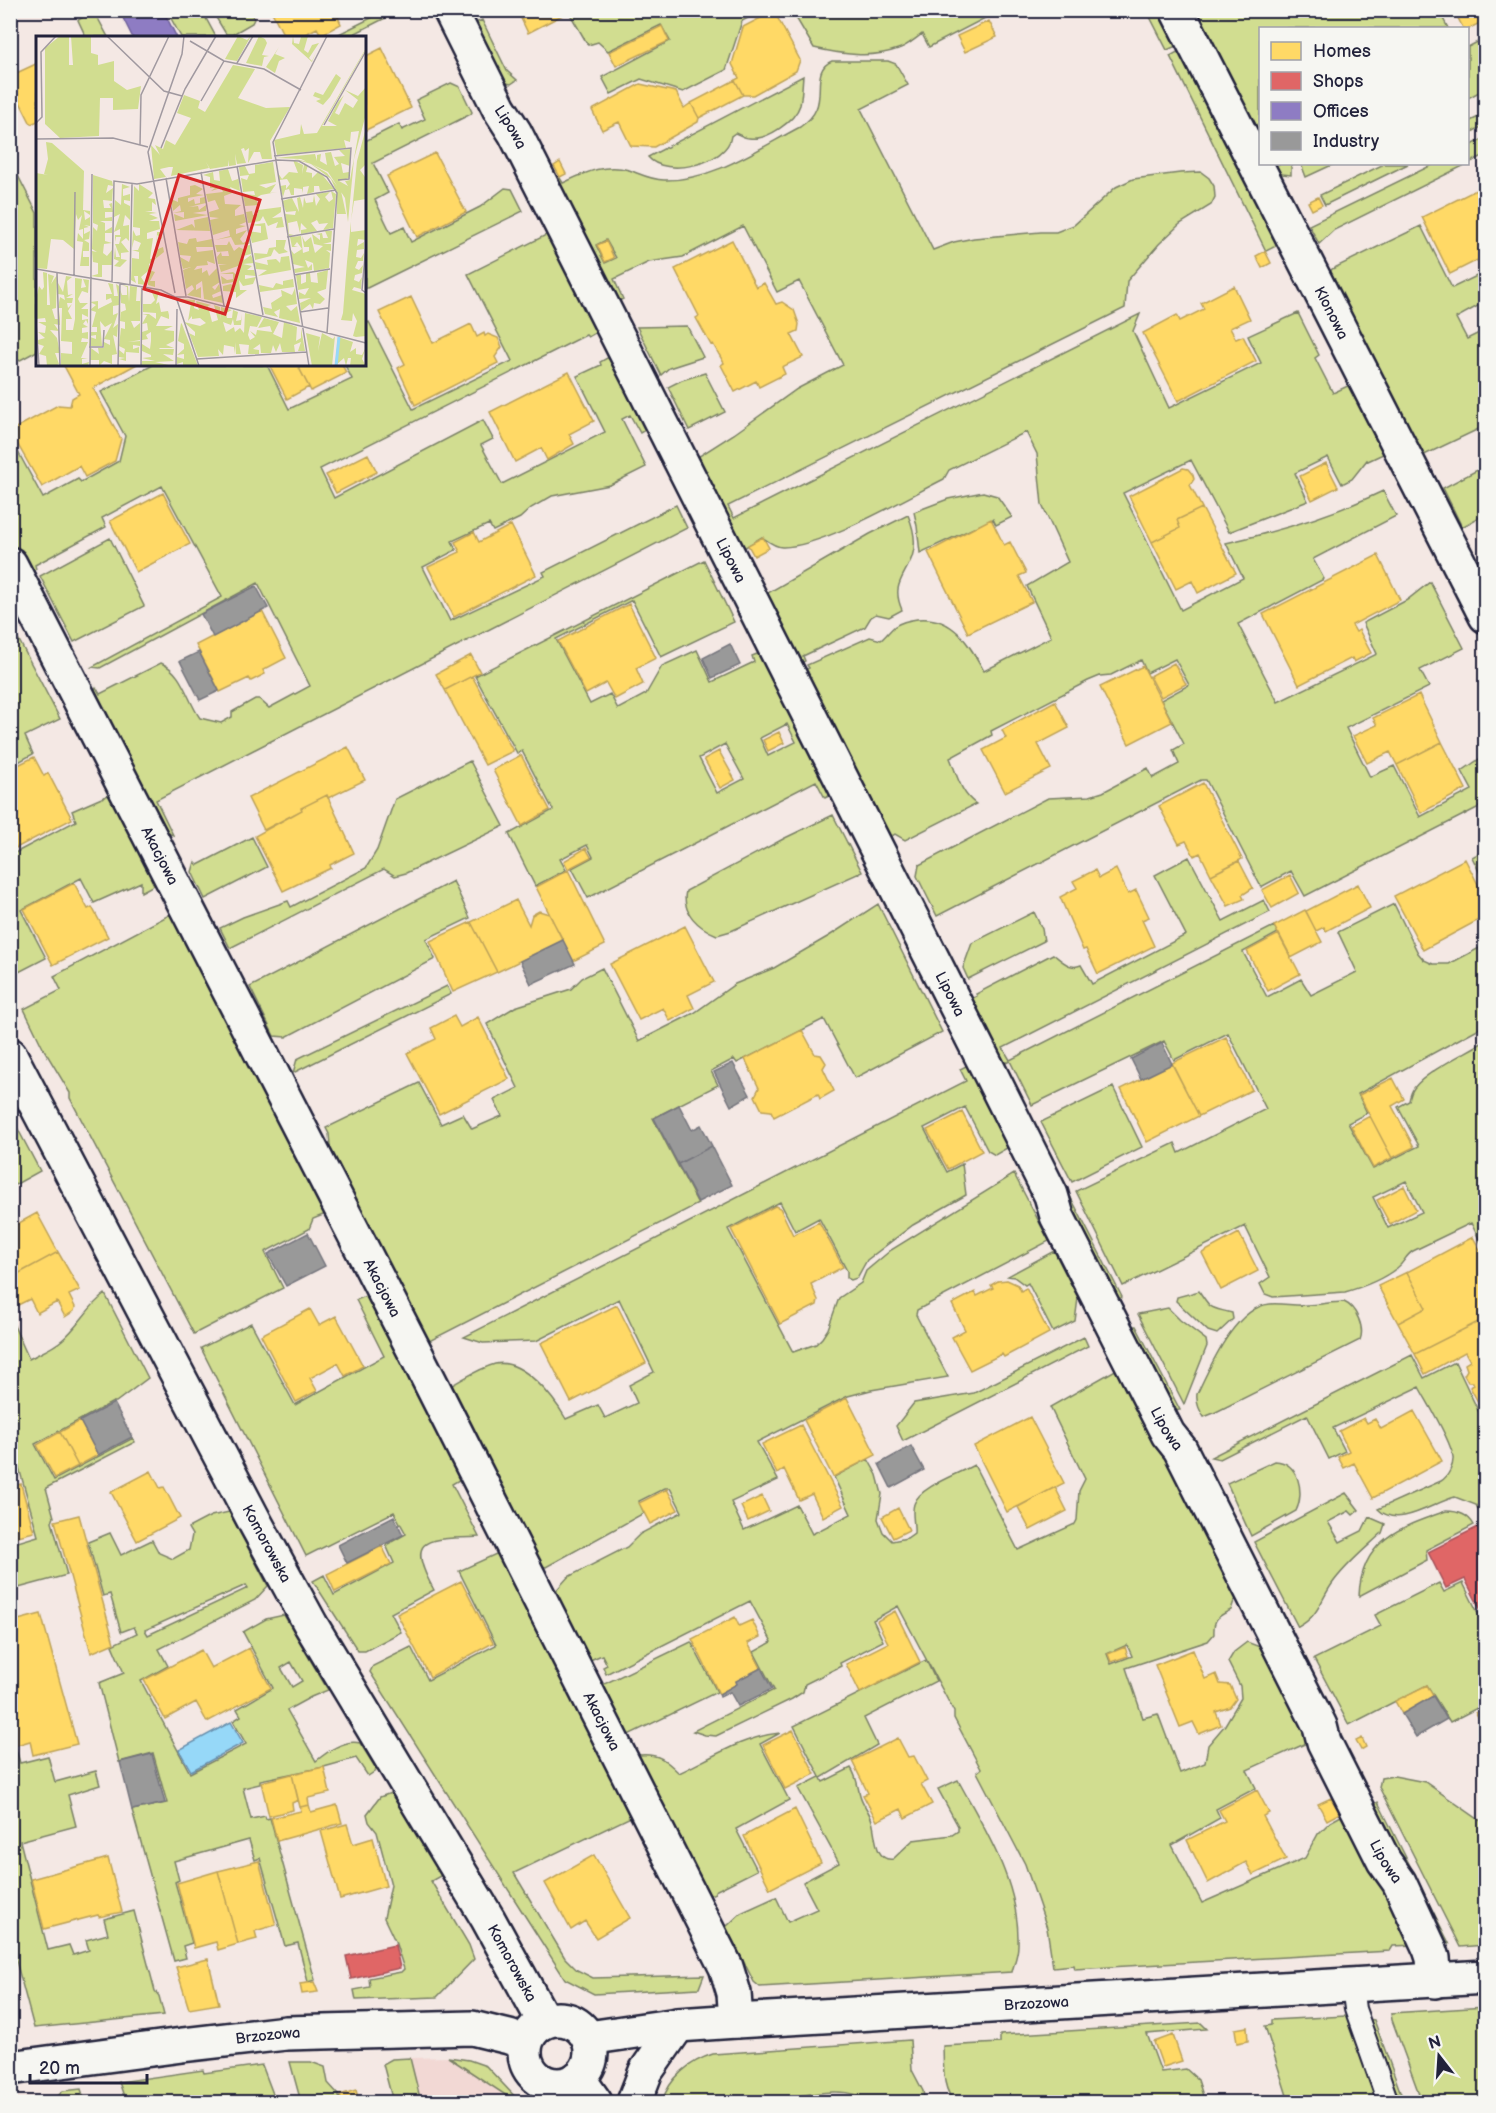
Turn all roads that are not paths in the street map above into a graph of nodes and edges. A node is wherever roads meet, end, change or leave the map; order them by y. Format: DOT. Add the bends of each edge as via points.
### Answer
graph roads {
  1 [pos="450,10"];
  2 [pos="1178,10"];
  3 [pos="10,564"];
  4 [pos="1485,616"];
  5 [pos="10,1055"];
  6 [pos="1485,1977"];
  7 [pos="1435,1981"];
  8 [pos="1352,1986"];
  9 [pos="735,2021"];
  10 [pos="678,2025"];
  11 [pos="535,2032"];
  12 [pos="588,2038"];
  13 [pos="10,2068"];
  14 [pos="587,2090"];
  15 [pos="634,2103"];
  16 [pos="1388,2103"];
  1 -- 7 [label="street, Lipowa" via="991,1075 1051,1195 1057,1216 1168,1434 1180,1449 1384,1861 1399,1882 1430,1948"];
  2 -- 4 [label="street, Klonowa"];
  3 -- 9 [label="street, Akacjowa" via="726,1967 734,1993"];
  5 -- 11 [label="street, Komorowska" via="311,1625 488,1918"];
  6 -- 7 [label="street, Brzozowa"];
  7 -- 8 [label="street, Brzozowa"];
  8 -- 9 [label="street, Brzozowa"];
  8 -- 16 [label="lane" via="1355,2009"];
  9 -- 10 [label="street, Brzozowa"];
  10 -- 12 [label="street, Brzozowa"];
  10 -- 15 [label="street" via="646,2071"];
  11 -- 12 [label="street" via="557,2019 570,2021"];
  11 -- 13 [label="street, Brzozowa" via="501,2035 472,2028 286,2033"];
  11 -- 14 [label="street" via="524,2050 534,2075 545,2083"];
  12 -- 14 [label="street" via="591,2052"];
}
